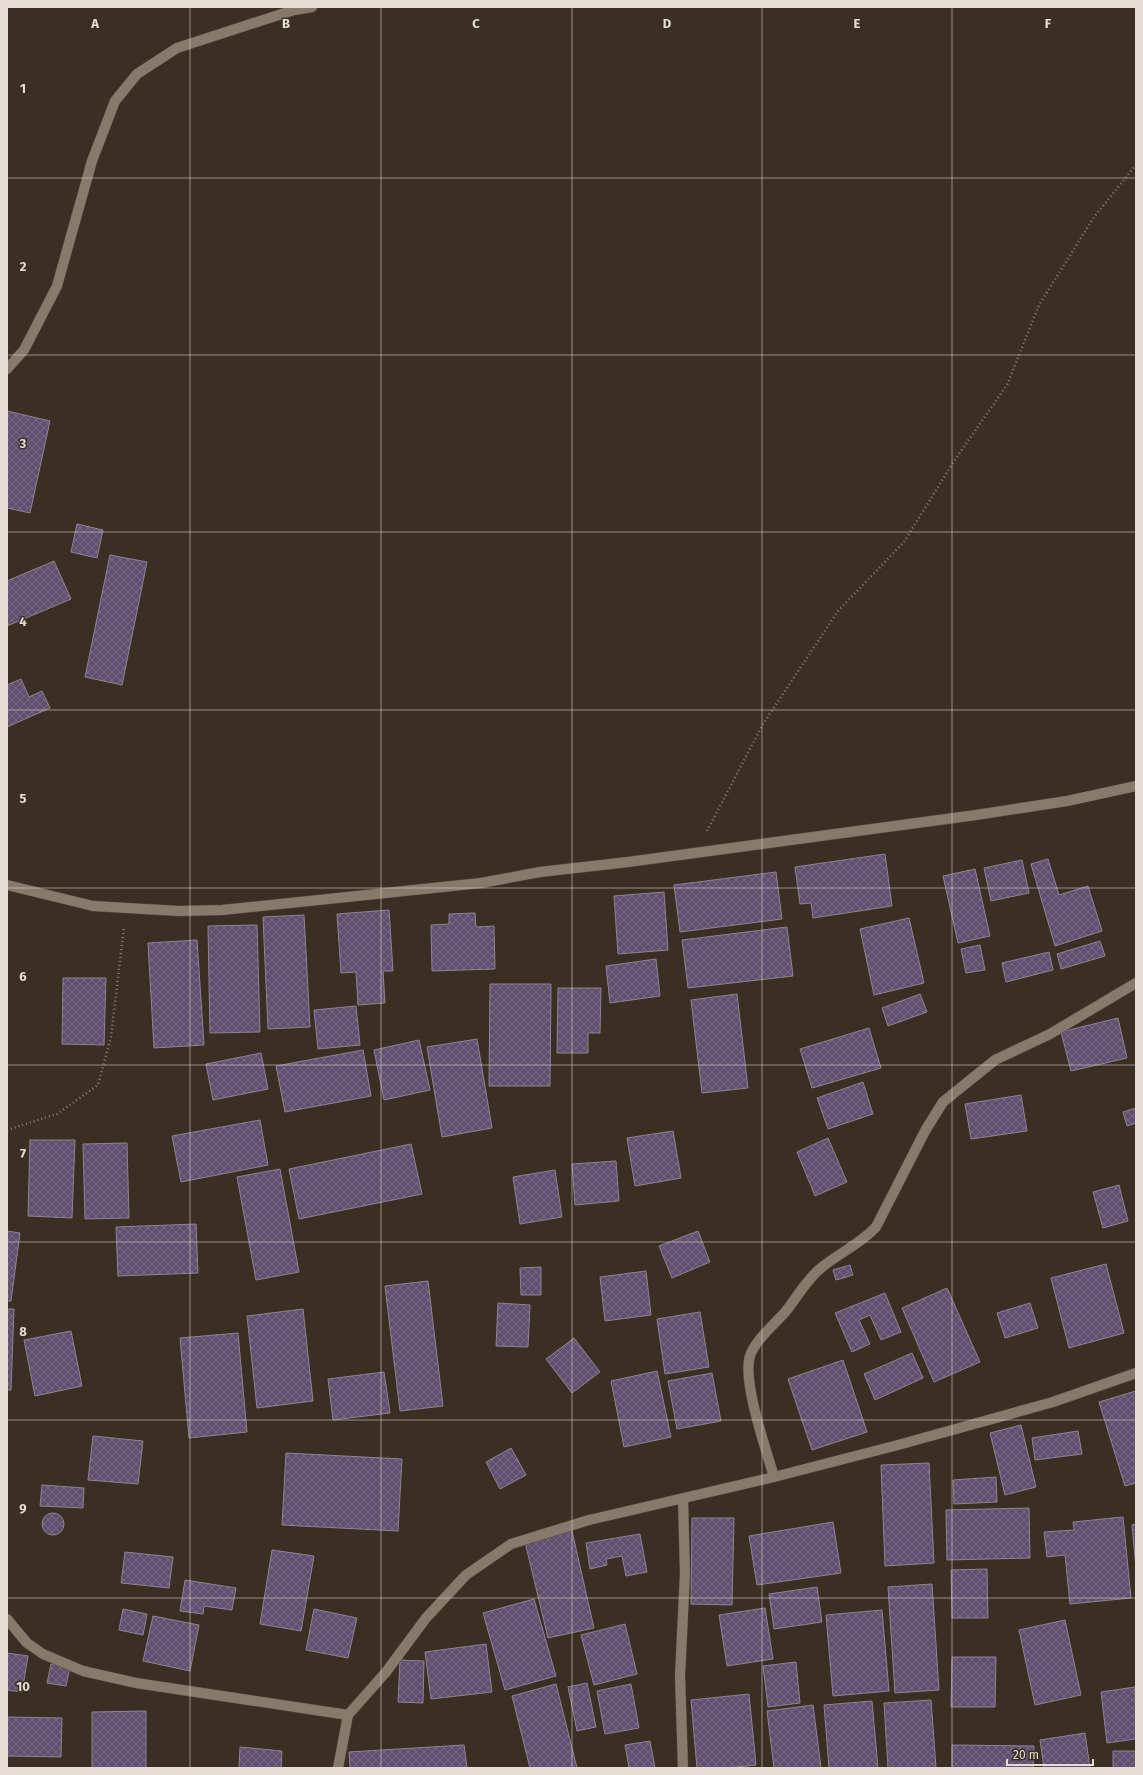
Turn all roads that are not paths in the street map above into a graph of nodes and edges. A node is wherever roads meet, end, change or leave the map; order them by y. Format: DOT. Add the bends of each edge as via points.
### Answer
graph roads {
  1 [pos="312,7"];
  2 [pos="7,369"];
  3 [pos="1136,786"];
  4 [pos="7,885"];
  5 [pos="1136,983"];
  6 [pos="1136,1373"];
  7 [pos="774,1477"];
  8 [pos="683,1498"];
  9 [pos="7,1619"];
  10 [pos="348,1714"];
  11 [pos="338,1768"];
  12 [pos="683,1768"];
  1 -- 2 [label="street" via="294,10 177,48 137,74 114,101 92,161 57,286 24,350"];
  3 -- 4 [label="street" via="1066,801 983,814 540,872 481,883 261,907 179,911 93,906"];
  5 -- 7 [label="street" via="1050,1034 995,1060 943,1102 925,1131 876,1227 864,1239 816,1272 765,1333 750,1356 749,1387"];
  6 -- 7 [label="street" via="1054,1402"];
  7 -- 8 [label="street"];
  8 -- 10 [label="street" via="589,1520 511,1544 466,1575 426,1618 386,1672"];
  8 -- 12 [label="street" via="685,1573 680,1676"];
  9 -- 10 [label="street" via="27,1643 42,1654 83,1671 136,1683"];
  10 -- 11 [label="street"];
}
